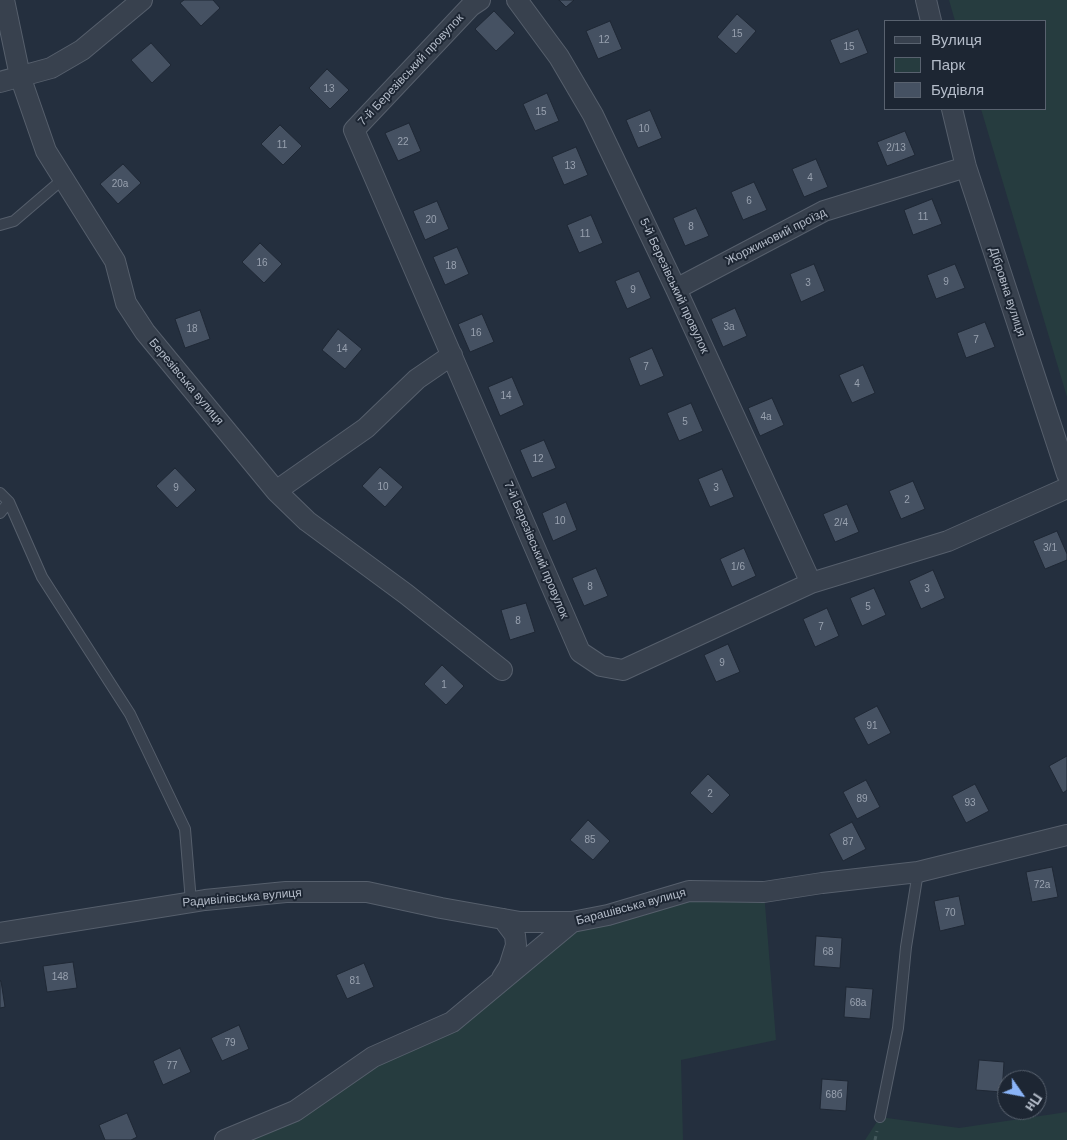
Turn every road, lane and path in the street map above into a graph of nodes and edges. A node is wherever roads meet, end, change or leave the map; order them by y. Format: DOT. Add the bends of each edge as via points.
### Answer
graph roads {
  1 [pos="4,0"];
  2 [pos="142,0"];
  3 [pos="480,0"];
  4 [pos="517,0"];
  5 [pos="926,0"];
  6 [pos="931,20"];
  7 [pos="20,76"];
  8 [pos="0,82"];
  9 [pos="952,110"];
  10 [pos="966,167"];
  11 [pos="63,179"];
  12 [pos="0,225"];
  13 [pos="676,289"];
  14 [pos="452,355"];
  15 [pos="1067,474"];
  16 [pos="1067,488"];
  17 [pos="276,491"];
  18 [pos="0,493"];
  19 [pos="8,502"];
  20 [pos="0,513"];
  21 [pos="811,583"];
  22 [pos="502,670"];
  23 [pos="1067,835"];
  24 [pos="918,872"];
  25 [pos="191,902"];
  26 [pos="503,919"];
  27 [pos="572,922"];
  28 [pos="0,932"];
  29 [pos="499,983"];
  30 [pos="880,1117"];
  31 [pos="225,1140"];
  1 -- 7 [label="street, Березівська вулиця"];
  2 -- 7 [label="street" via="82,50 51,68"];
  3 -- 14 [label="street, 7-й Березівський провулок" via="470,6 354,130"];
  4 -- 13 [label="street, 5-й Березівський провулок" via="559,57 593,115"];
  5 -- 6 [label="street"];
  7 -- 8 [label="street"];
  7 -- 11 [label="street, Березівська вулиця" via="46,151"];
  9 -- 10 [label="street, Дібровна вулиця"];
  10 -- 13 [label="street, Жоржиновий проїзд" via="824,212"];
  10 -- 15 [label="street, Дібровна вулиця"];
  11 -- 12 [label="lane" via="14,221"];
  11 -- 17 [label="street, Березівська вулиця" via="116,261 126,303 145,332"];
  13 -- 21 [label="street, 5-й Березівський провулок"];
  14 -- 17 [label="street" via="417,379 366,428"];
  14 -- 21 [label="street, 7-й Березівський провулок" via="580,652 601,666 623,670"];
  16 -- 21 [label="street, 7-й Березівський провулок" via="948,541"];
  17 -- 22 [label="street, Березівська вулиця" via="307,520"];
  18 -- 19 [label="lane"];
  19 -- 20 [label="lane"];
  19 -- 25 [label="lane" via="42,577 130,714 185,829"];
  23 -- 24 [label="street, Барашівська вулиця"];
  24 -- 27 [label="street, Барашівська вулиця" via="764,892 689,891"];
  24 -- 30 [label="lane" via="898,1028"];
  25 -- 26 [label="street, Радивілівська вулиця" via="286,892 368,892"];
  25 -- 28 [label="street, Радивілівська вулиця"];
  26 -- 27 [label="street, Радивілівська вулиця"];
  26 -- 29 [label="street" via="514,934 516,945 509,967"];
  27 -- 29 [label="street, Барашівська вулиця"];
  29 -- 31 [label="street, Барашівська вулиця" via="452,1022 373,1057 295,1111"];
}
